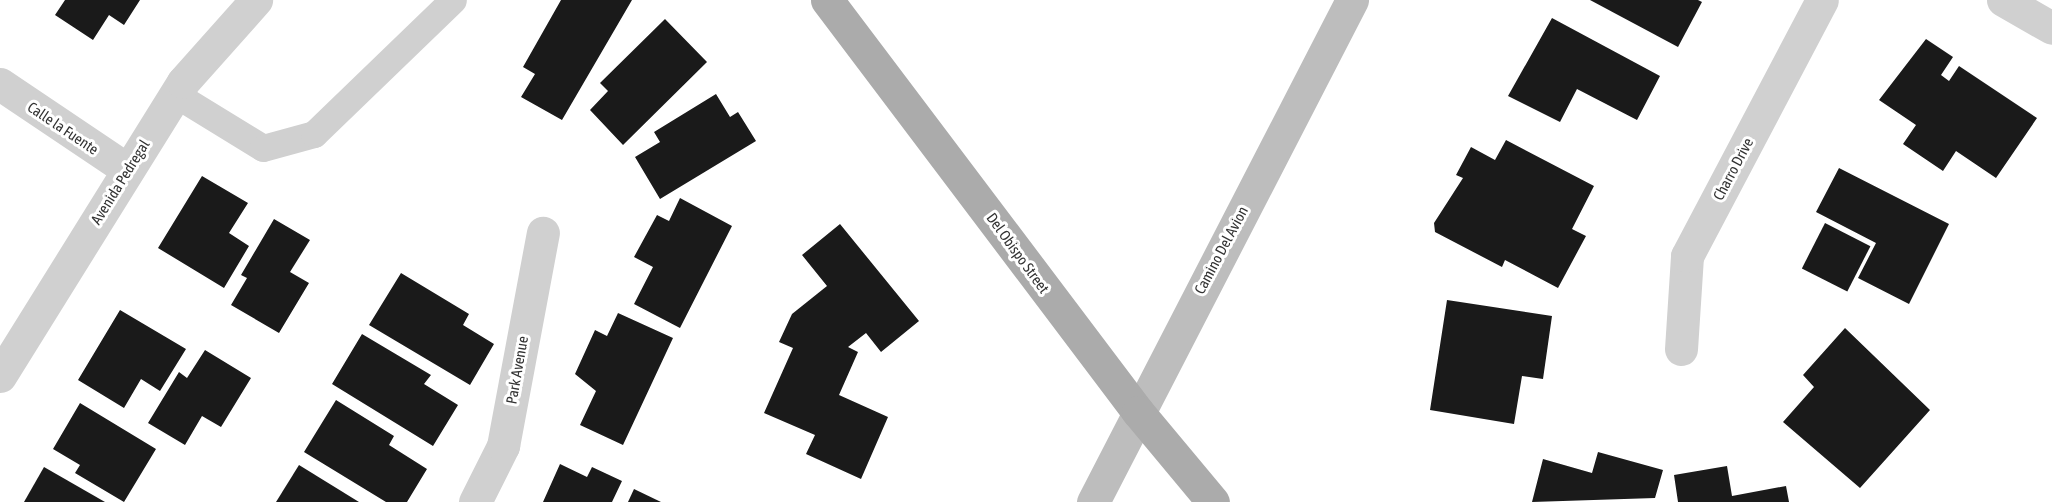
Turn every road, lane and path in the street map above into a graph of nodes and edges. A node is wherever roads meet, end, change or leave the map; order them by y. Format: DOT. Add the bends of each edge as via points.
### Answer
graph roads {
  1 [pos="256,0"];
  2 [pos="453,0"];
  3 [pos="827,0"];
  4 [pos="1352,0"];
  5 [pos="1822,0"];
  6 [pos="2003,0"];
  7 [pos="2052,28"];
  8 [pos="0,84"];
  9 [pos="175,94"];
  10 [pos="128,170"];
  11 [pos="543,233"];
  12 [pos="1681,349"];
  13 [pos="0,376"];
  14 [pos="1137,412"];
  15 [pos="475,502"];
  16 [pos="1093,502"];
  17 [pos="1213,502"];
  1 -- 9 [label="street, Avenida Pedregal"];
  2 -- 9 [label="lane" via="314,134 263,148"];
  3 -- 14 [label="main road, Del Obispo Street"];
  4 -- 14 [label="main road, Camino Del Avion"];
  5 -- 12 [label="street, Charro Drive" via="1687,256"];
  6 -- 7 [label="street"];
  8 -- 10 [label="street, Calle la Fuente"];
  9 -- 10 [label="street, Avenida Pedregal"];
  10 -- 13 [label="street, Avenida Pedregal"];
  11 -- 15 [label="street, Park Avenue" via="503,446"];
  14 -- 16 [label="main road, Camino Del Avion"];
  14 -- 17 [label="main road, Del Obispo Street"];
}
